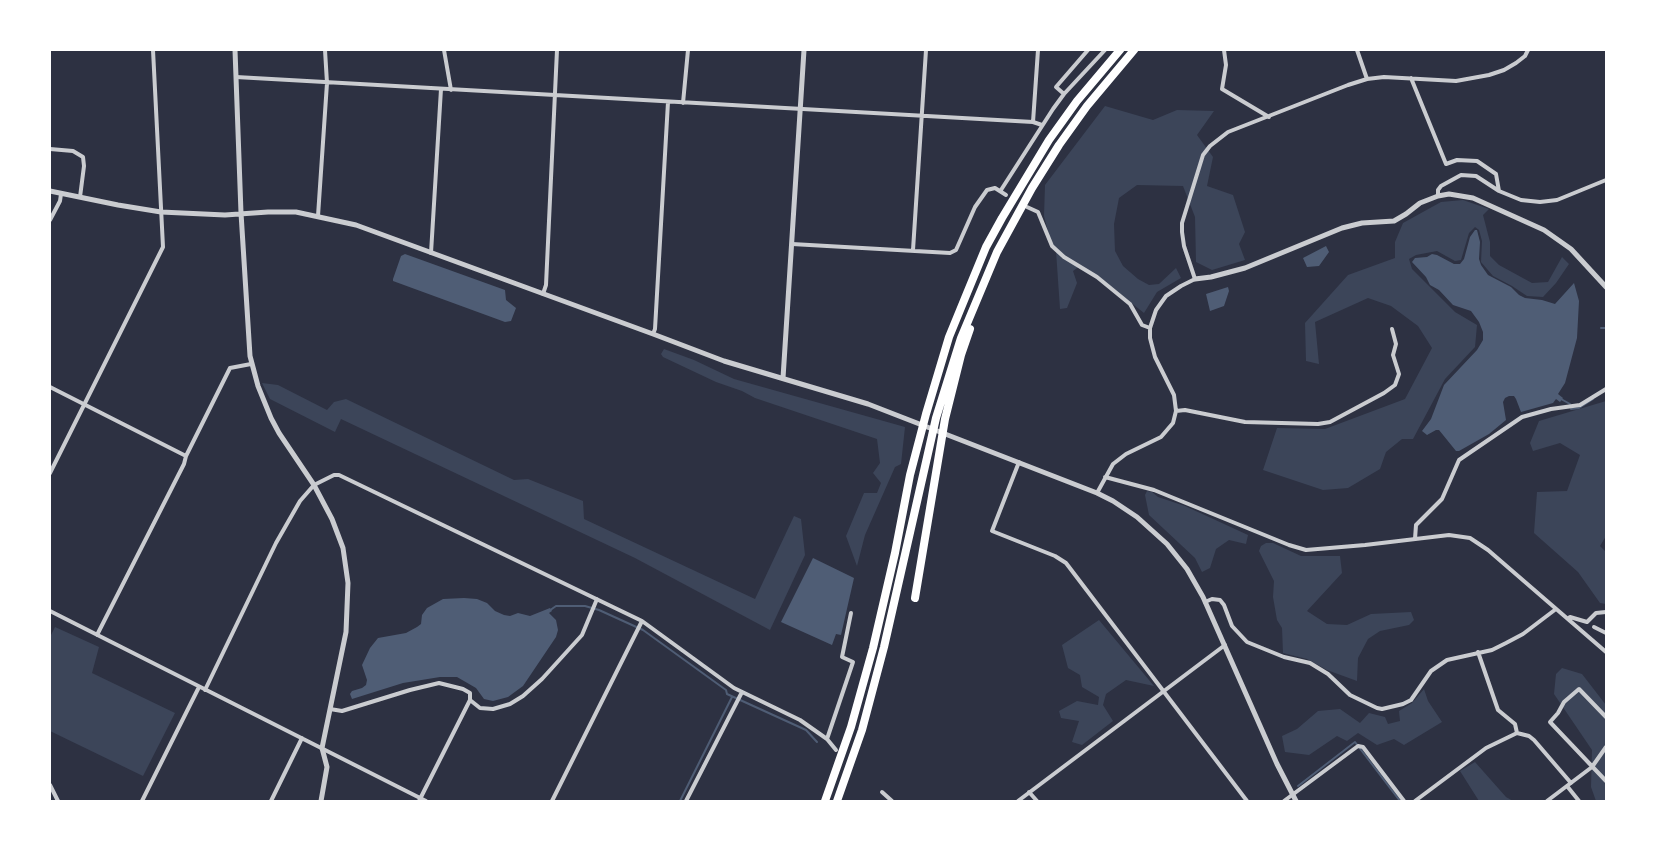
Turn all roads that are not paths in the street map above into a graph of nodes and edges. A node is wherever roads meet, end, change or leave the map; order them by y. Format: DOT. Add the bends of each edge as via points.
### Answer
graph roads {
  1 [pos="153,50"];
  2 [pos="235,50"];
  3 [pos="325,50"];
  4 [pos="444,50"];
  5 [pos="557,50"];
  6 [pos="688,50"];
  7 [pos="804,50"];
  8 [pos="926,50"];
  9 [pos="1038,50"];
  10 [pos="1088,50"];
  11 [pos="1105,50"];
  12 [pos="1120,50"];
  13 [pos="1134,50"];
  14 [pos="1224,50"];
  15 [pos="1357,50"];
  16 [pos="1528,50"];
  17 [pos="236,77"];
  18 [pos="1411,78"];
  19 [pos="1367,79"];
  20 [pos="327,83"];
  21 [pos="441,89"];
  22 [pos="450,90"];
  23 [pos="1064,94"];
  24 [pos="555,95"];
  25 [pos="668,102"];
  26 [pos="683,103"];
  27 [pos="800,110"];
  28 [pos="921,116"];
  29 [pos="1269,116"];
  30 [pos="1033,122"];
  31 [pos="1042,125"];
  32 [pos="50,149"];
  33 [pos="1606,180"];
  34 [pos="1001,190"];
  35 [pos="50,191"];
  36 [pos="1499,191"];
  37 [pos="61,194"];
  38 [pos="1006,194"];
  39 [pos="1438,196"];
  40 [pos="80,197"];
  41 [pos="1026,207"];
  42 [pos="161,212"];
  43 [pos="241,213"];
  44 [pos="318,216"];
  45 [pos="50,220"];
  46 [pos="792,244"];
  47 [pos="913,250"];
  48 [pos="431,253"];
  49 [pos="1195,279"];
  50 [pos="1606,287"];
  51 [pos="543,294"];
  52 [pos="975,303"];
  53 [pos="1150,328"];
  54 [pos="1392,329"];
  55 [pos="653,334"];
  56 [pos="251,364"];
  57 [pos="783,378"];
  58 [pos="50,387"];
  59 [pos="1606,389"];
  60 [pos="85,405"];
  61 [pos="1176,411"];
  62 [pos="186,456"];
  63 [pos="1019,462"];
  64 [pos="50,473"];
  65 [pos="1105,477"];
  66 [pos="314,485"];
  67 [pos="1097,493"];
  68 [pos="1416,538"];
  69 [pos="915,598"];
  70 [pos="597,599"];
  71 [pos="1205,602"];
  72 [pos="1556,609"];
  73 [pos="50,612"];
  74 [pos="1606,612"];
  75 [pos="851,613"];
  76 [pos="1568,619"];
  77 [pos="642,621"];
  78 [pos="1594,627"];
  79 [pos="1606,633"];
  80 [pos="97,635"];
  81 [pos="1224,645"];
  82 [pos="1478,652"];
  83 [pos="1606,652"];
  84 [pos="199,687"];
  85 [pos="205,690"];
  86 [pos="1163,691"];
  87 [pos="742,692"];
  88 [pos="470,700"];
  89 [pos="330,710"];
  90 [pos="1606,717"];
  91 [pos="1517,733"];
  92 [pos="302,738"];
  93 [pos="828,739"];
  94 [pos="1606,747"];
  95 [pos="322,748"];
  96 [pos="836,750"];
  97 [pos="1592,767"];
  98 [pos="1606,781"];
  99 [pos="50,784"];
  100 [pos="1569,784"];
  101 [pos="882,792"];
  102 [pos="1030,792"];
  103 [pos="1292,794"];
  104 [pos="420,800"];
  105 [pos="58,801"];
  106 [pos="142,801"];
  107 [pos="271,801"];
  108 [pos="321,801"];
  109 [pos="426,801"];
  110 [pos="552,801"];
  111 [pos="686,801"];
  112 [pos="825,801"];
  113 [pos="837,801"];
  114 [pos="892,801"];
  115 [pos="1018,801"];
  116 [pos="1037,801"];
  117 [pos="1247,801"];
  118 [pos="1284,801"];
  119 [pos="1296,801"];
  120 [pos="1404,801"];
  121 [pos="1415,801"];
  122 [pos="1547,801"];
  123 [pos="1579,801"];
  1 -- 42 [label="street"];
  2 -- 17 [label="street"];
  3 -- 20 [label="street"];
  4 -- 22 [label="street"];
  5 -- 24 [label="street"];
  6 -- 26 [label="street"];
  7 -- 27 [label="street"];
  8 -- 28 [label="street"];
  9 -- 30 [label="street"];
  10 -- 23 [label="street" via="1056,87"];
  11 -- 23 [label="street"];
  12 -- 112 [label="highway" via="1077,101 1022,183 986,247 958,314 910,475 873,648 851,727"];
  13 -- 52 [label="highway" via="1059,145 996,252"];
  14 -- 29 [label="street" via="1226,65 1222,89"];
  15 -- 19 [label="street"];
  16 -- 18 [label="street" via="1510,67 1489,75 1456,81"];
  17 -- 20 [label="street"];
  17 -- 43 [label="street"];
  18 -- 19 [label="street"];
  18 -- 36 [label="street" via="1446,164 1477,160 1496,174"];
  19 -- 29 [label="street"];
  20 -- 21 [label="street"];
  20 -- 44 [label="street"];
  21 -- 22 [label="street"];
  21 -- 48 [label="street"];
  22 -- 24 [label="street"];
  23 -- 31 [label="street"];
  24 -- 25 [label="street"];
  24 -- 51 [label="street"];
  25 -- 26 [label="street"];
  25 -- 55 [label="street"];
  26 -- 27 [label="street"];
  27 -- 28 [label="street"];
  27 -- 46 [label="street"];
  28 -- 30 [label="street"];
  28 -- 47 [label="street"];
  29 -- 49 [label="street" via="1228,132 1203,155 1182,223"];
  30 -- 31 [label="street"];
  31 -- 34 [label="street"];
  32 -- 40 [label="street" via="73,151 83,157"];
  33 -- 36 [label="street" via="1548,202 1521,200"];
  34 -- 38 [label="street"];
  34 -- 47 [label="street" via="991,188 983,194 956,250 950,253"];
  35 -- 37 [label="street"];
  36 -- 39 [label="street" via="1476,176 1461,175 1441,186"];
  37 -- 40 [label="street"];
  37 -- 45 [label="street"];
  39 -- 49 [label="street" via="1420,203 1394,221 1342,228 1245,268"];
  39 -- 50 [label="street" via="1473,198 1544,230 1571,249"];
  40 -- 42 [label="street"];
  41 -- 53 [label="street" via="1038,212 1052,246 1064,258 1098,277 1130,304 1142,325"];
  42 -- 43 [label="street" via="195,215"];
  42 -- 60 [label="street" via="164,240 161,251"];
  43 -- 44 [label="street" via="282,212"];
  43 -- 56 [label="street"];
  44 -- 48 [label="street" via="356,225"];
  46 -- 47 [label="street"];
  46 -- 57 [label="street"];
  48 -- 51 [label="street"];
  49 -- 53 [label="street" via="1166,296 1156,310"];
  51 -- 55 [label="street"];
  52 -- 69 [label="highway" via="945,420"];
  52 -- 113 [label="highway" via="936,418 884,647 862,730"];
  53 -- 61 [label="street" via="1152,346 1174,395"];
  54 -- 61 [label="street" via="1396,344 1393,355 1399,374 1395,385 1330,422 1245,422"];
  55 -- 57 [label="street" via="724,361"];
  56 -- 62 [label="street" via="230,368"];
  56 -- 66 [label="street" via="271,418"];
  57 -- 63 [label="street" via="852,398"];
  58 -- 60 [label="street"];
  59 -- 68 [label="street" via="1580,405 1551,408 1522,417 1459,460 1442,499 1416,525"];
  60 -- 62 [label="street"];
  60 -- 64 [label="street"];
  61 -- 65 [label="street" via="1172,423 1161,437 1119,459"];
  62 -- 80 [label="street"];
  63 -- 67 [label="street"];
  63 -- 86 [label="street" via="992,531 1066,563"];
  65 -- 67 [label="street"];
  65 -- 68 [label="street" via="1154,490 1299,548 1315,550"];
  66 -- 70 [label="street" via="339,475"];
  66 -- 85 [label="street" via="300,501 276,543"];
  66 -- 89 [label="street" via="338,533 348,583 346,632"];
  67 -- 71 [label="street" via="1137,517 1167,544 1187,569"];
  68 -- 72 [label="street" via="1449,534 1470,538"];
  70 -- 77 [label="street"];
  70 -- 88 [label="street" via="582,635 523,696 493,709 480,708"];
  71 -- 81 [label="street"];
  71 -- 82 [label="street" via="1220,600 1232,626 1247,642 1315,666 1350,695 1377,708 1391,708 1411,700 1438,665"];
  72 -- 76 [label="street"];
  72 -- 82 [label="street" via="1523,634 1492,650"];
  73 -- 80 [label="street"];
  74 -- 76 [label="street" via="1596,614 1587,622 1570,616"];
  75 -- 93 [label="street" via="842,657 853,662"];
  76 -- 83 [label="street"];
  77 -- 87 [label="street"];
  77 -- 110 [label="street"];
  78 -- 79 [label="street"];
  80 -- 84 [label="street"];
  81 -- 86 [label="street"];
  81 -- 103 [label="street"];
  82 -- 91 [label="street" via="1498,710 1515,724"];
  84 -- 85 [label="street"];
  84 -- 106 [label="street"];
  85 -- 92 [label="street"];
  86 -- 102 [label="street"];
  86 -- 117 [label="street"];
  87 -- 93 [label="street" via="800,720"];
  87 -- 111 [label="street"];
  88 -- 89 [label="street" via="470,693 463,689 438,683 342,711"];
  88 -- 104 [label="street"];
  89 -- 95 [label="street"];
  90 -- 97 [label="street" via="1578,689 1550,722"];
  91 -- 100 [label="street" via="1534,740"];
  91 -- 121 [label="street" via="1486,748"];
  92 -- 95 [label="street"];
  92 -- 107 [label="street"];
  93 -- 96 [label="street"];
  94 -- 97 [label="street"];
  95 -- 104 [label="street"];
  95 -- 108 [label="street" via="327,766"];
  97 -- 98 [label="street"];
  97 -- 100 [label="street"];
  99 -- 105 [label="street"];
  100 -- 122 [label="street"];
  100 -- 123 [label="street"];
  101 -- 114 [label="street"];
  102 -- 115 [label="street"];
  102 -- 116 [label="street"];
  103 -- 118 [label="street"];
  103 -- 119 [label="street"];
  103 -- 120 [label="street" via="1358,746"];
  104 -- 109 [label="street"];
}
